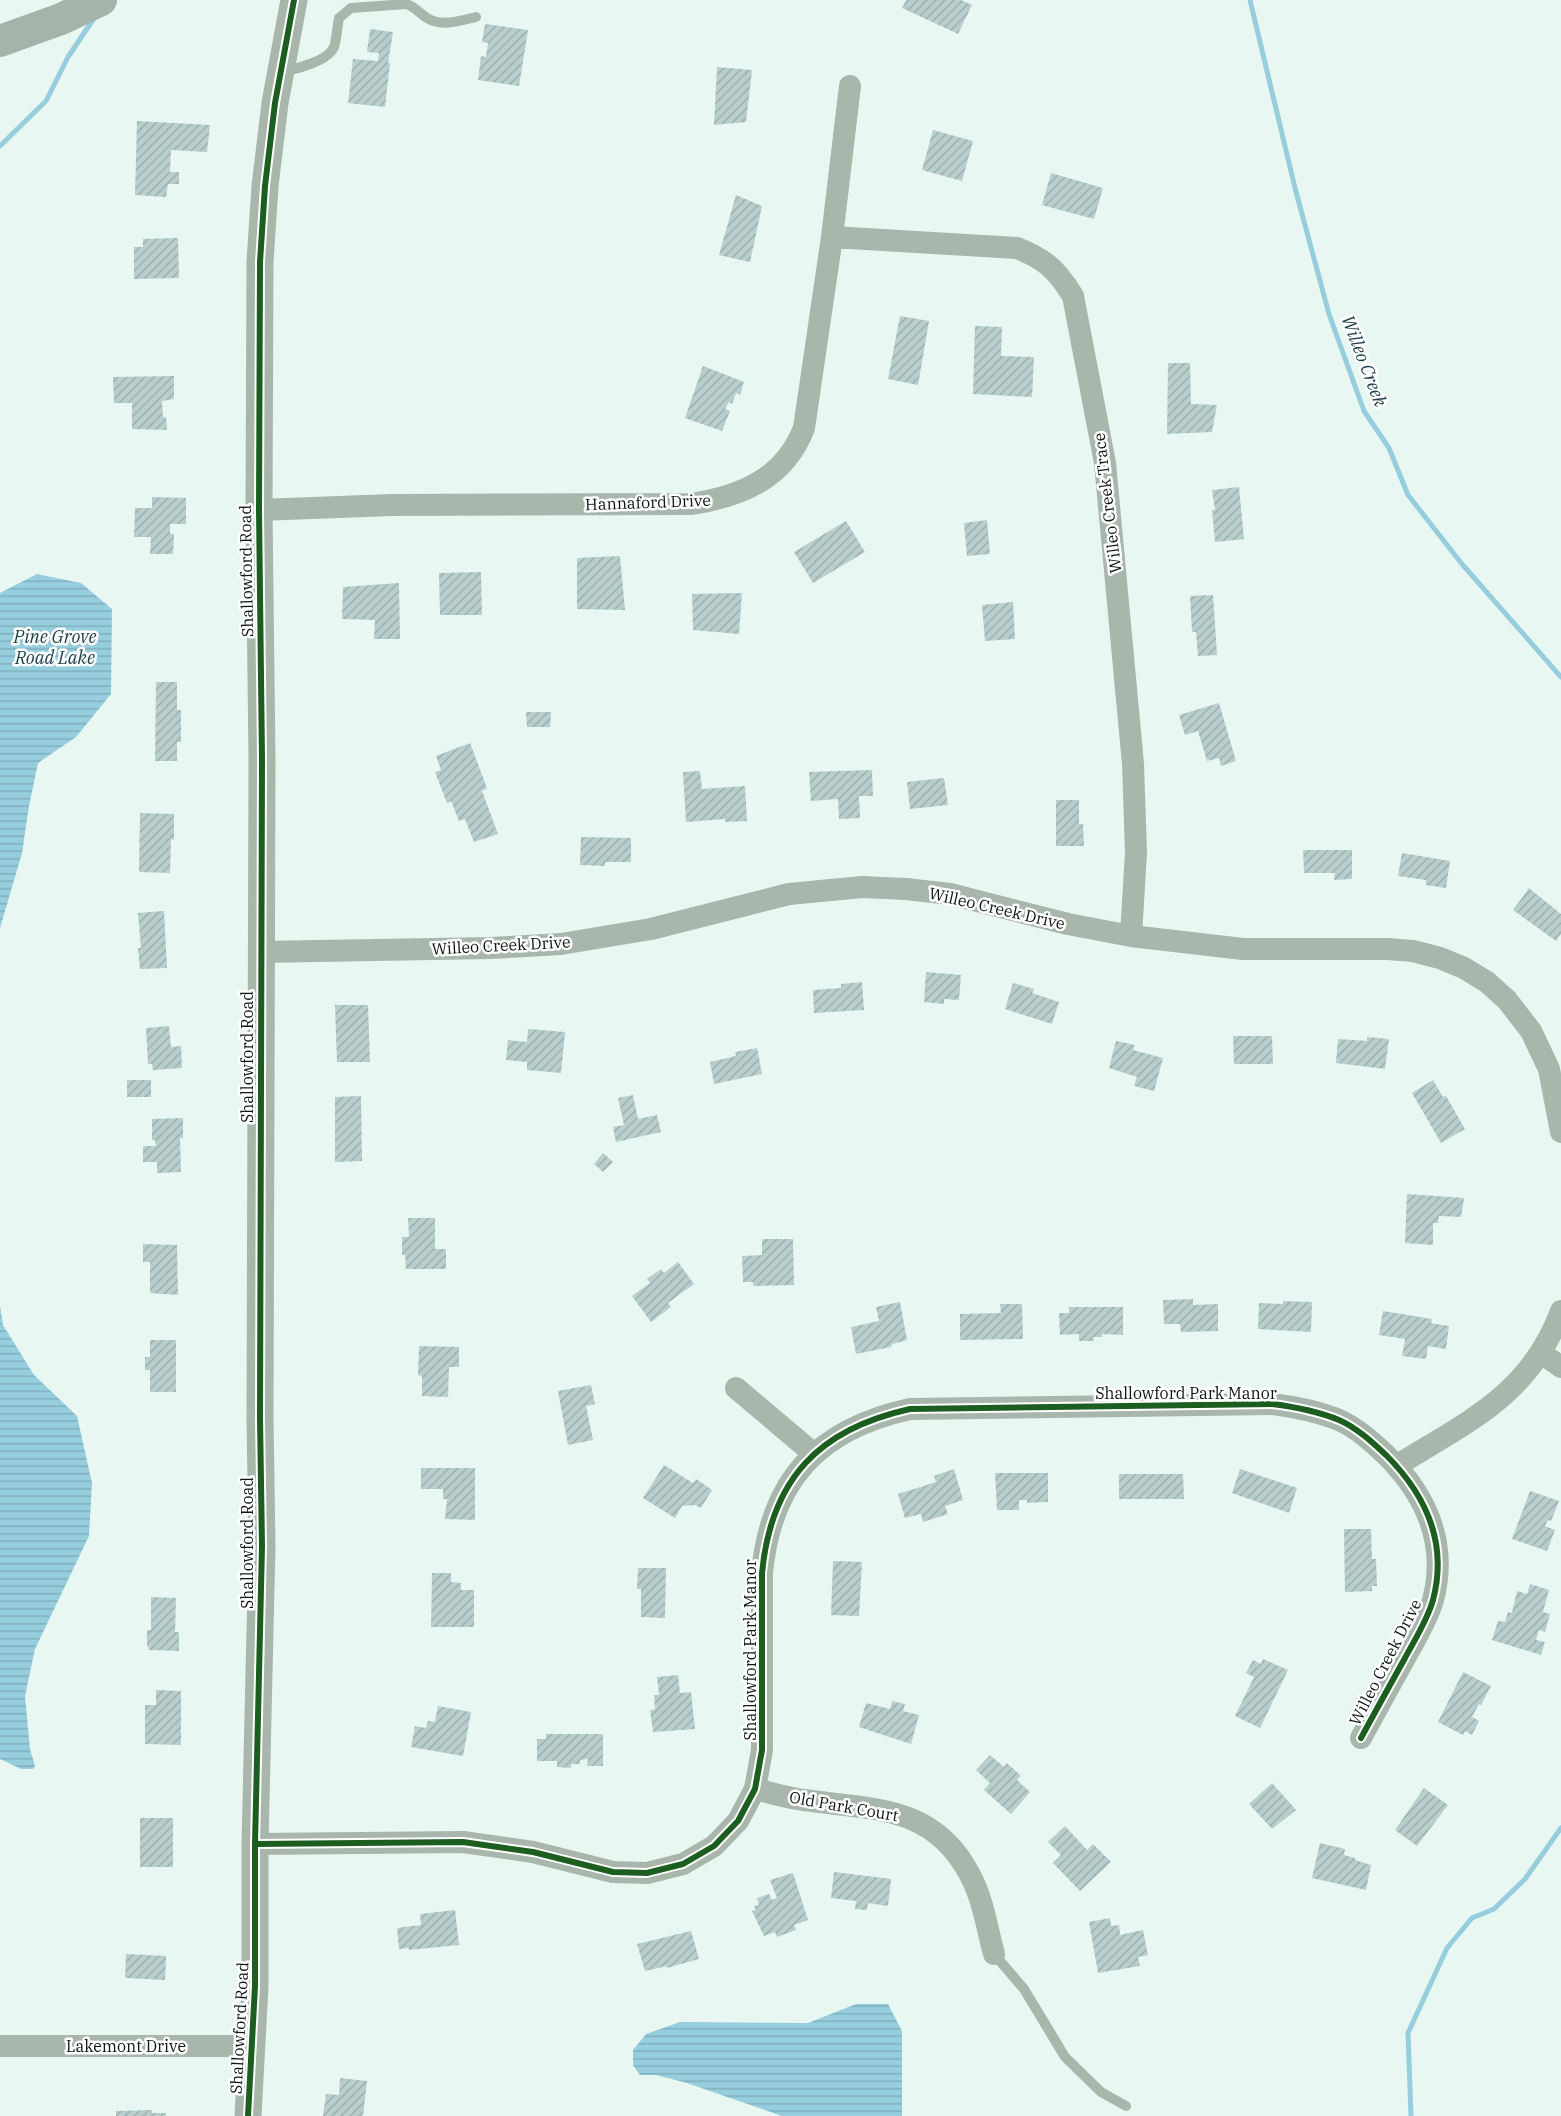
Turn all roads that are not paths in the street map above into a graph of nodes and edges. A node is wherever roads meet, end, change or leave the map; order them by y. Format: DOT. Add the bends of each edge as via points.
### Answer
graph roads {
  1 [pos="101,0"];
  2 [pos="294,0"];
  3 [pos="476,17"];
  4 [pos="0,41"];
  5 [pos="280,72"];
  6 [pos="850,86"];
  7 [pos="832,237"];
  8 [pos="259,510"];
  9 [pos="1131,936"];
  10 [pos="260,952"];
  11 [pos="1561,1132"];
  12 [pos="1561,1311"];
  13 [pos="1541,1353"];
  14 [pos="1561,1367"];
  15 [pos="736,1388"];
  16 [pos="814,1454"];
  17 [pos="1396,1466"];
  18 [pos="1361,1738"];
  19 [pos="755,1789"];
  20 [pos="255,1844"];
  21 [pos="994,1954"];
  22 [pos="0,2046"];
  23 [pos="252,2046"];
  24 [pos="1126,2106"];
  25 [pos="248,2116"];
  1 -- 4 [label="main road"];
  2 -- 5 [label="street, Shallowford Road"];
  3 -- 5 [label="lane" via="453,23 429,20 406,4 351,8 339,18 330,53 304,67"];
  5 -- 8 [label="street, Shallowford Road" via="260,262"];
  6 -- 7 [label="street, Hannaford Drive"];
  7 -- 8 [label="street, Hannaford Drive" via="804,428 797,447 781,465 745,490 720,500 692,504 392,505"];
  7 -- 9 [label="street, Willeo Creek Trace" via="1017,248 1050,265 1073,296 1105,463 1131,741 1136,852"];
  8 -- 10 [label="street, Shallowford Road"];
  9 -- 10 [label="street, Willeo Creek Drive" via="950,894 862,887 789,894 651,929 561,944"];
  9 -- 11 [label="street, Willeo Creek Drive" via="1243,949 1413,951 1464,968 1508,1000 1531,1030 1549,1069"];
  10 -- 20 [label="street, Shallowford Road" via="262,1546"];
  12 -- 13 [label="street"];
  13 -- 14 [label="street"];
  13 -- 17 [label="street" via="1494,1405"];
  15 -- 16 [label="street"];
  16 -- 17 [label="street, Shallowford Park Manor" via="857,1425 910,1409 1272,1404 1307,1408 1341,1421 1371,1440"];
  16 -- 19 [label="street, Shallowford Park Manor" via="781,1498 764,1547 762,1750"];
  17 -- 18 [label="street, Willeo Creek Drive" via="1415,1489 1430,1519 1437,1548 1437,1581 1424,1624"];
  19 -- 20 [label="street, Shallowford Park Manor" via="738,1821 714,1846 683,1864 646,1873 613,1872 533,1852 463,1842"];
  19 -- 21 [label="street, Old Park Court" via="802,1800 886,1810 930,1829 953,1850 970,1875"];
  20 -- 23 [label="street, Shallowford Road"];
  21 -- 24 [label="lane" via="1024,1989 1065,2057 1101,2092"];
  22 -- 23 [label="street, Lakemont Drive"];
  23 -- 25 [label="street, Shallowford Road"];
}
